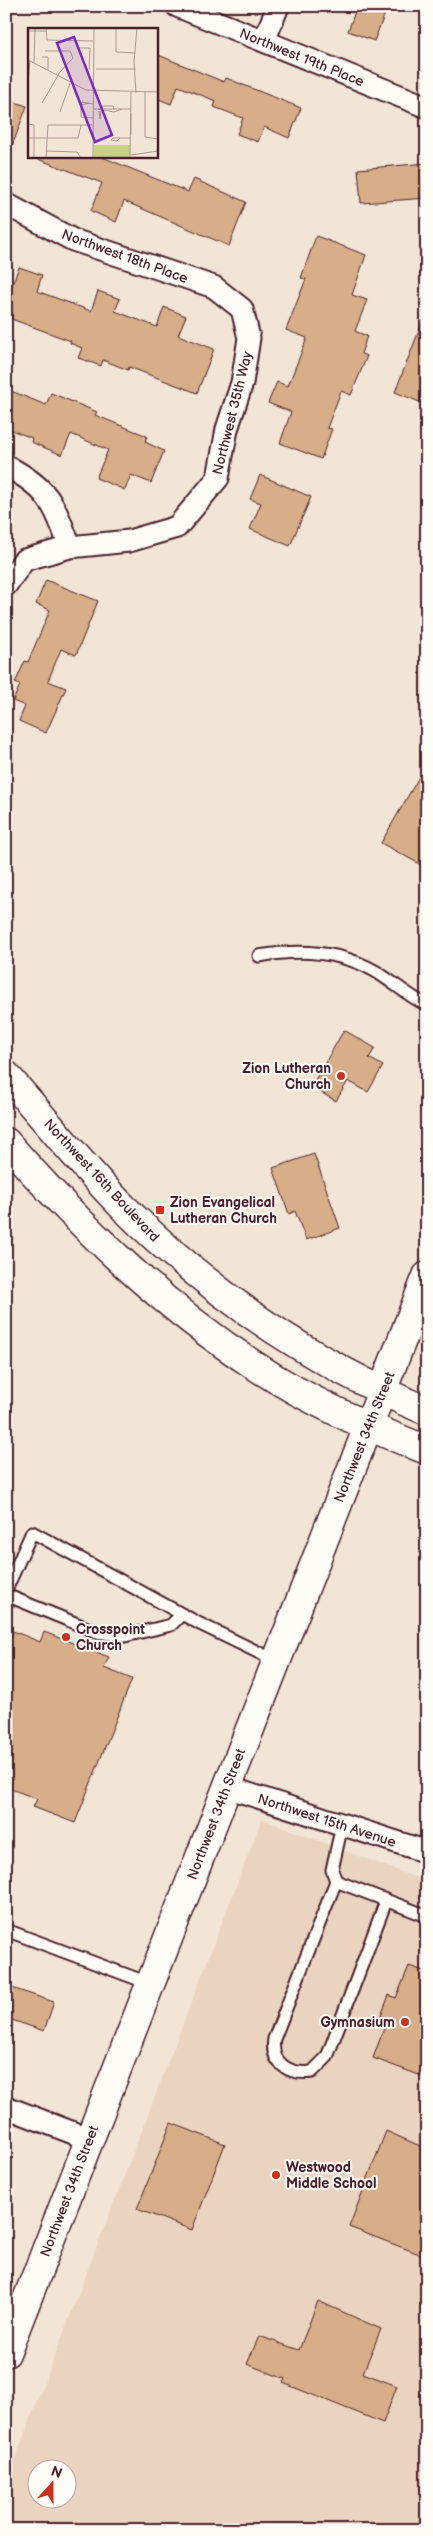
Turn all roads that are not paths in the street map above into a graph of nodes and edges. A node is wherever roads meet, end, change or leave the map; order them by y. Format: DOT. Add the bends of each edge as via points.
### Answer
graph roads {
  1 [pos="177,6"];
  2 [pos="278,6"];
  3 [pos="264,41"];
  4 [pos="427,107"];
  5 [pos="6,204"];
  6 [pos="242,309"];
  7 [pos="6,466"];
  8 [pos="70,547"];
  9 [pos="6,585"];
  10 [pos="259,956"];
  11 [pos="427,1005"];
  12 [pos="6,1074"];
  13 [pos="6,1142"];
  14 [pos="427,1276"];
  15 [pos="382,1392"];
  16 [pos="427,1410"];
  17 [pos="367,1427"];
  18 [pos="427,1450"];
  19 [pos="6,1590"];
  20 [pos="6,1595"];
  21 [pos="182,1614"];
  22 [pos="276,1661"];
  23 [pos="227,1787"];
  24 [pos="342,1825"];
  25 [pos="427,1852"];
  26 [pos="336,1882"];
  27 [pos="386,1901"];
  28 [pos="427,1916"];
  29 [pos="6,1930"];
  30 [pos="151,1984"];
  31 [pos="6,2107"];
  32 [pos="89,2139"];
  33 [pos="6,2353"];
  1 -- 3 [label="street, Northwest 19th Place"];
  2 -- 3 [label="street"];
  3 -- 4 [label="street, Northwest 19th Place"];
  5 -- 6 [label="street, Northwest 18th Place" via="73,240 214,287"];
  6 -- 8 [label="street, Northwest 35th Way" via="249,338 242,383 226,429 218,478 177,527 128,541"];
  7 -- 8 [label="street" via="26,476 52,500"];
  8 -- 9 [label="street, Northwest 35th Way" via="24,560"];
  10 -- 11 [label="lane" via="286,951 331,954 375,971"];
  12 -- 15 [label="main road, Northwest 16th Boulevard" via="78,1159 172,1253 225,1297 282,1336"];
  13 -- 17 [label="main road" via="93,1235 197,1326 258,1368"];
  14 -- 15 [label="main road, Northwest 34th Street"];
  15 -- 16 [label="main road, Northwest 16th Boulevard"];
  15 -- 17 [label="main road, Northwest 34th Street"];
  17 -- 18 [label="main road"];
  17 -- 22 [label="main road, Northwest 34th Street"];
  19 -- 21 [label="lane" via="32,1532"];
  20 -- 21 [label="lane" via="97,1632 125,1636 171,1625"];
  21 -- 22 [label="lane"];
  22 -- 23 [label="main road, Northwest 34th Street"];
  23 -- 24 [label="street, Northwest 15th Avenue"];
  23 -- 30 [label="main road, Northwest 34th Street"];
  24 -- 25 [label="street, Northwest 15th Avenue"];
  24 -- 26 [label="lane" via="332,1870"];
  26 -- 27 [label="lane"];
  26 -- 27 [label="lane" via="274,2039 272,2050 277,2060 293,2071 312,2072 327,2057"];
  27 -- 28 [label="lane"];
  29 -- 30 [label="lane"];
  30 -- 32 [label="main road, Northwest 34th Street"];
  31 -- 32 [label="street"];
  32 -- 33 [label="main road, Northwest 34th Street"];
}
